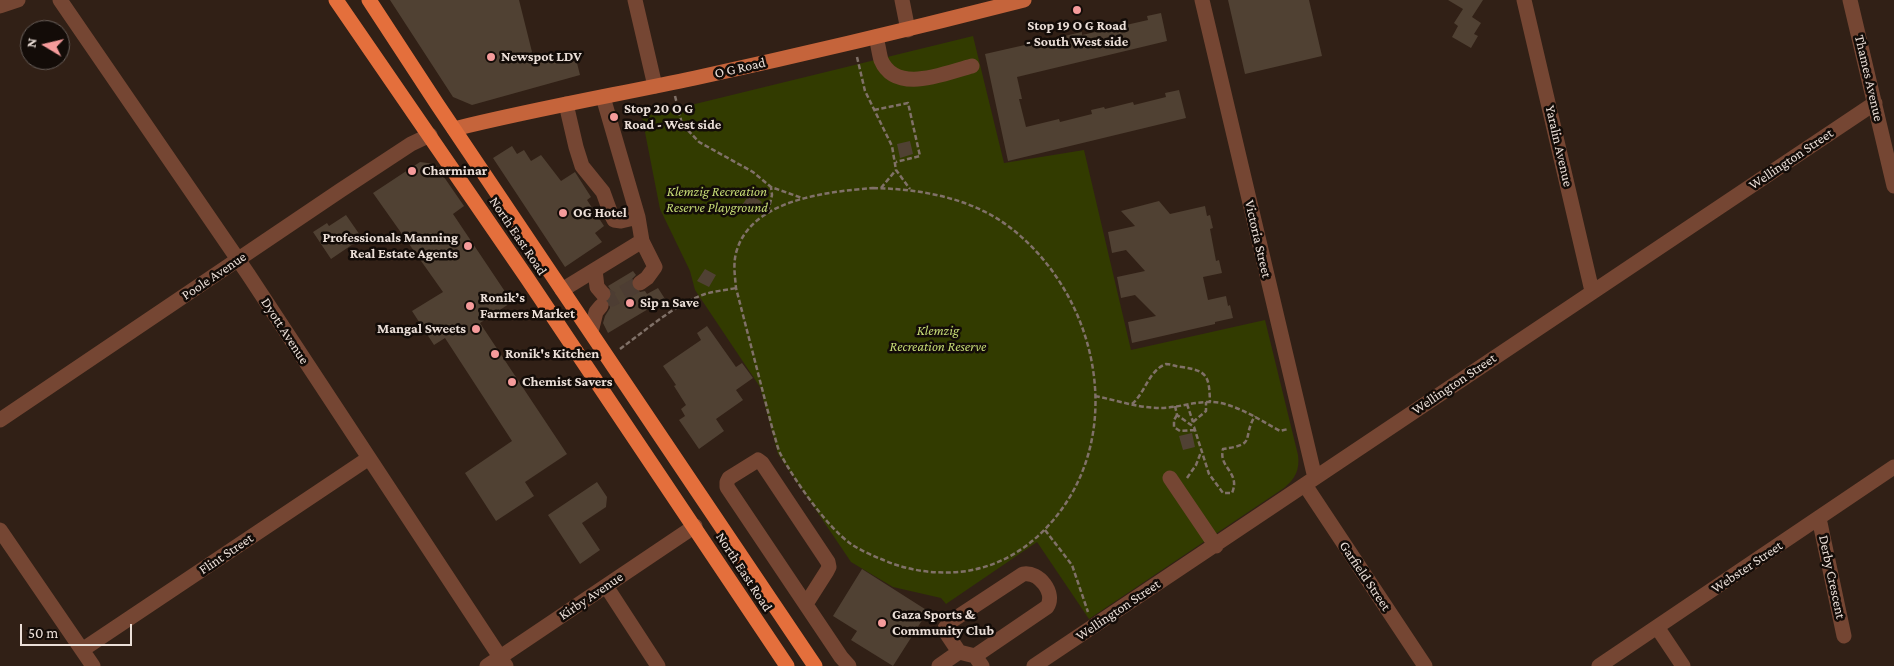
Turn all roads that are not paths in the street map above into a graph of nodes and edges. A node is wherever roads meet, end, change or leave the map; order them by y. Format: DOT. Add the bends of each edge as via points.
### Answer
graph roads {
  1 [pos="18,0"];
  2 [pos="60,0"];
  3 [pos="336,0"];
  4 [pos="369,0"];
  5 [pos="635,0"];
  6 [pos="902,0"];
  7 [pos="1024,0"];
  8 [pos="1202,0"];
  9 [pos="1524,0"];
  10 [pos="1850,0"];
  11 [pos="0,6"];
  12 [pos="908,30"];
  13 [pos="876,37"];
  14 [pos="972,66"];
  15 [pos="655,86"];
  16 [pos="603,96"];
  17 [pos="1875,103"];
  18 [pos="566,104"];
  19 [pos="454,129"];
  20 [pos="430,135"];
  21 [pos="1894,186"];
  22 [pos="638,217"];
  23 [pos="642,241"];
  24 [pos="238,260"];
  25 [pos="595,270"];
  26 [pos="640,282"];
  27 [pos="562,290"];
  28 [pos="1592,291"];
  29 [pos="591,332"];
  30 [pos="0,420"];
  31 [pos="369,458"];
  32 [pos="1894,467"];
  33 [pos="1310,481"];
  34 [pos="1173,483"];
  35 [pos="713,514"];
  36 [pos="1819,518"];
  37 [pos="695,526"];
  38 [pos="0,530"];
  39 [pos="1216,546"];
  40 [pos="606,586"];
  41 [pos="806,604"];
  42 [pos="1657,627"];
  43 [pos="1844,636"];
  44 [pos="82,650"];
  45 [pos="959,652"];
  46 [pos="978,661"];
  47 [pos="503,662"];
  48 [pos="93,666"];
  49 [pos="488,666"];
  50 [pos="658,666"];
  51 [pos="787,666"];
  52 [pos="815,666"];
  53 [pos="849,666"];
  54 [pos="939,666"];
  55 [pos="1034,666"];
  56 [pos="1425,666"];
  57 [pos="1599,666"];
  58 [pos="1683,666"];
  1 -- 11 [label="street"];
  2 -- 24 [label="street, Dyott Avenue"];
  3 -- 20 [label="highway, North East Road"];
  4 -- 19 [label="highway, North East Road"];
  5 -- 15 [label="street"];
  6 -- 12 [label="street"];
  7 -- 12 [label="main road, O G Road"];
  8 -- 33 [label="street, Victoria Street" via="1302,426"];
  9 -- 28 [label="street, Yaralin Avenue"];
  10 -- 17 [label="street, Thames Avenue"];
  12 -- 13 [label="main road, O G Road"];
  13 -- 14 [label="street" via="882,60 897,78 909,81"];
  13 -- 15 [label="main road, O G Road"];
  15 -- 16 [label="main road, O G Road"];
  16 -- 18 [label="main road, O G Road"];
  16 -- 22 [label="street"];
  17 -- 21 [label="street, Thames Avenue"];
  17 -- 28 [label="street, Wellington Street"];
  18 -- 19 [label="main road, O G Road"];
  18 -- 22 [label="street" via="582,166 603,192 610,214 614,220 621,221"];
  19 -- 20 [label="highway"];
  19 -- 27 [label="highway, North East Road"];
  20 -- 24 [label="street, Poole Avenue" via="411,144"];
  20 -- 37 [label="highway, North East Road"];
  22 -- 23 [label="street"];
  23 -- 25 [label="street"];
  23 -- 26 [label="street" via="654,267 648,278"];
  24 -- 30 [label="street, Poole Avenue"];
  24 -- 31 [label="street, Dyott Avenue"];
  25 -- 27 [label="street"];
  25 -- 29 [label="street" via="602,300"];
  27 -- 29 [label="highway, North East Road"];
  28 -- 33 [label="street, Wellington Street"];
  29 -- 35 [label="highway, North East Road"];
  31 -- 44 [label="street, Flint Street"];
  31 -- 47 [label="street, Dyott Avenue"];
  32 -- 36 [label="street, Webster Street"];
  33 -- 39 [label="street, Wellington Street"];
  33 -- 56 [label="street, Garfield Street"];
  34 -- 39 [label="street"];
  35 -- 37 [label="highway"];
  35 -- 52 [label="highway, North East Road"];
  36 -- 42 [label="street, Webster Street"];
  36 -- 43 [label="street, Derby Crescent"];
  37 -- 40 [label="street, Kirby Avenue"];
  37 -- 51 [label="highway, North East Road"];
  38 -- 44 [label="street"];
  39 -- 55 [label="street, Wellington Street"];
  40 -- 47 [label="street, Kirby Avenue"];
  40 -- 50 [label="street"];
  41 -- 41 [label="street" via="727,487 729,478 758,460 828,562 827,572"];
  41 -- 53 [label="street"];
  42 -- 57 [label="street, Webster Street"];
  42 -- 58 [label="street"];
  44 -- 48 [label="street"];
  45 -- 46 [label="street"];
  45 -- 46 [label="street" via="945,631 947,625 1023,574 1037,575 1050,595 1047,607"];
  45 -- 54 [label="street"];
  47 -- 49 [label="street, Kirby Avenue"];
}
